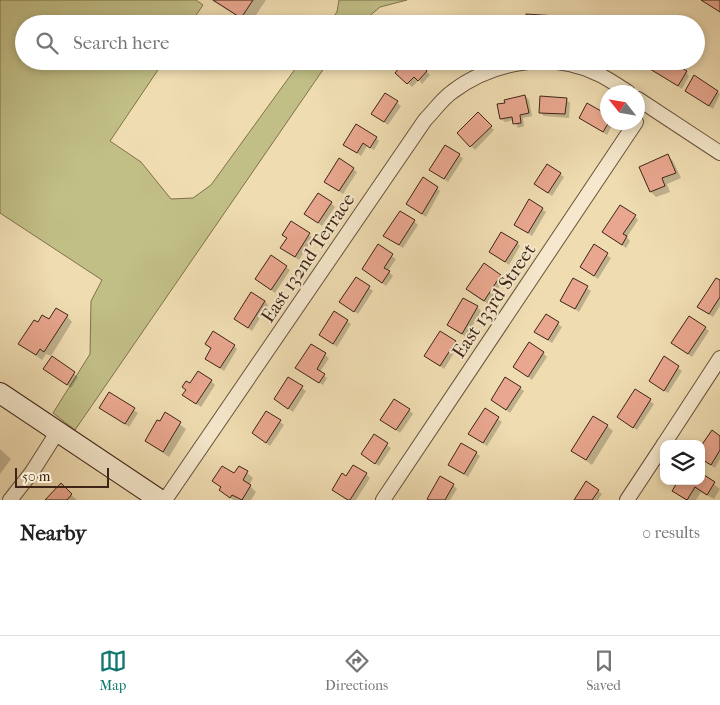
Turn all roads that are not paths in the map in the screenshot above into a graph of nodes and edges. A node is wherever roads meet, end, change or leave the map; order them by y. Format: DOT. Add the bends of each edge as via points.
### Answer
graph roads {
  1 [pos="496,70"];
  2 [pos="587,70"];
  3 [pos="616,85"];
  4 [pos="645,104"];
  5 [pos="631,130"];
  6 [pos="720,153"];
  7 [pos="720,358"];
  8 [pos="0,393"];
  9 [pos="58,431"];
  10 [pos="667,440"];
  11 [pos="660,450"];
  12 [pos="10,500"];
  13 [pos="160,500"];
  14 [pos="165,500"];
  15 [pos="383,500"];
  16 [pos="627,500"];
  1 -- 14 [label="street, East 132nd Terrace" via="476,77 451,93 426,120"];
  2 -- 3 [label="street, East 132nd Terrace"];
  4 -- 6 [label="street"];
  5 -- 15 [label="street, East 133rd Street"];
  7 -- 10 [label="street"];
  8 -- 9 [label="street"];
  9 -- 12 [label="street"];
  9 -- 13 [label="street"];
  11 -- 16 [label="street"];
}
